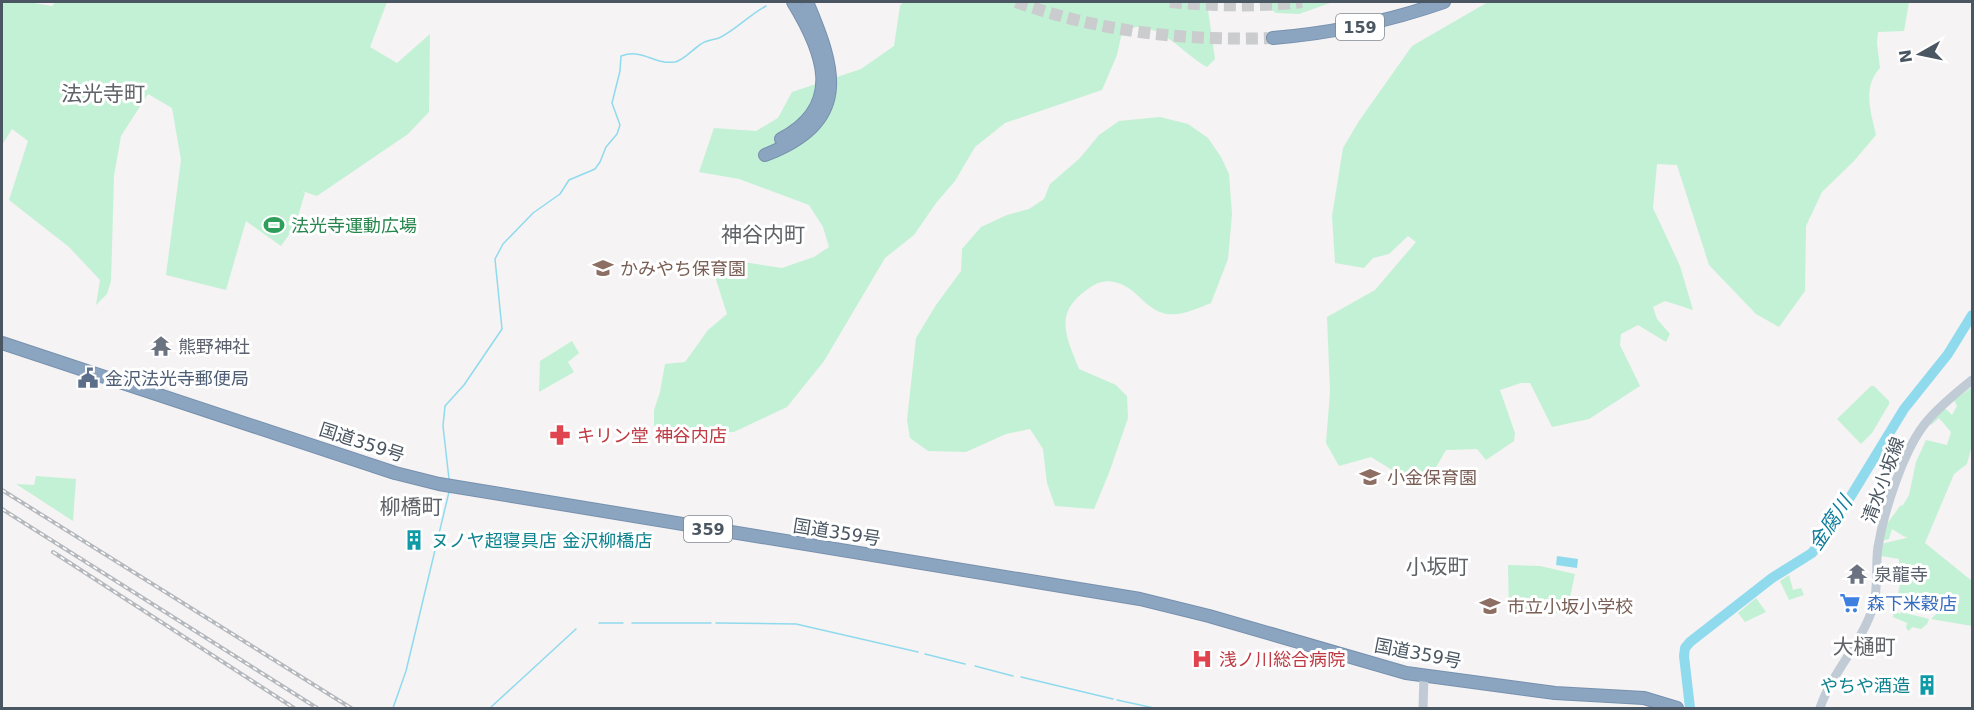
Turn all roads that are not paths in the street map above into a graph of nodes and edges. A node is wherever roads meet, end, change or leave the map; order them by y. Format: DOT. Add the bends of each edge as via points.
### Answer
graph roads {
  1 [pos="785,2"];
  2 [pos="794,2"];
  3 [pos="800,2"];
  4 [pos="807,2"];
  5 [pos="1444,2"];
  6 [pos="1273,38"];
  7 [pos="814,42"];
  8 [pos="829,59"];
  9 [pos="781,139"];
  10 [pos="765,155"];
  11 [pos="2,343"];
  12 [pos="1972,380"];
  13 [pos="1424,675"];
  14 [pos="1423,708"];
  15 [pos="1677,708"];
  16 [pos="1820,708"];
  1 -- 7 [label="highway"];
  2 -- 7 [label="highway"];
  3 -- 8 [label="highway"];
  4 -- 8 [label="highway"];
  5 -- 6 [label="highway, 159" via="1363,27"];
  7 -- 9 [label="highway" via="823,77 818,103 803,125"];
  8 -- 10 [label="highway" via="830,93 818,122 792,144"];
  11 -- 13 [label="highway, 国道359号 / 359" via="439,484 1140,599"];
  12 -- 16 [label="main road, 清水小坂線" via="1928,420 1912,446 1882,526 1873,606"];
  13 -- 14 [label="main road"];
  13 -- 15 [label="highway, 国道359号 / 359" via="1555,693 1644,698"];
}
